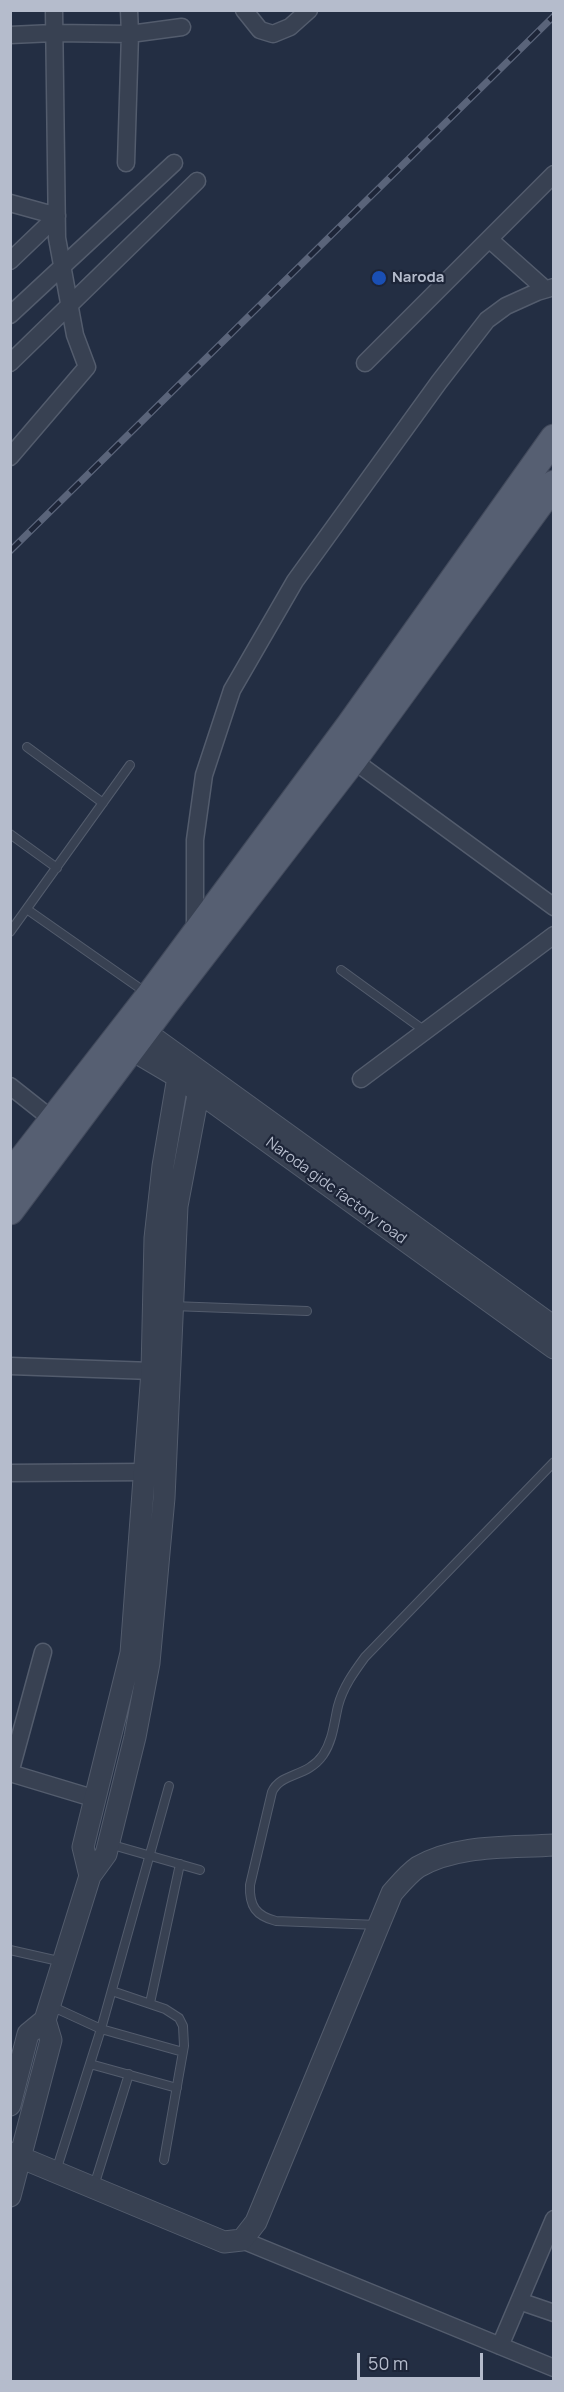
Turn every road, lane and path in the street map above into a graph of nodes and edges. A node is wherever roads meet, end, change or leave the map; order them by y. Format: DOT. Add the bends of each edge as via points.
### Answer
graph roads {
  1 [pos="54,10"];
  2 [pos="129,10"];
  3 [pos="244,10"];
  4 [pos="309,10"];
  5 [pos="182,27"];
  6 [pos="54,33"];
  7 [pos="130,34"];
  8 [pos="10,35"];
  9 [pos="126,163"];
  10 [pos="174,163"];
  11 [pos="554,174"];
  12 [pos="196,181"];
  13 [pos="12,206"];
  14 [pos="57,216"];
  15 [pos="489,239"];
  16 [pos="10,261"];
  17 [pos="62,266"];
  18 [pos="549,288"];
  19 [pos="69,304"];
  20 [pos="10,315"];
  21 [pos="10,363"];
  22 [pos="365,363"];
  23 [pos="554,438"];
  24 [pos="10,457"];
  25 [pos="554,484"];
  26 [pos="27,747"];
  27 [pos="353,760"];
  28 [pos="129,765"];
  29 [pos="102,804"];
  30 [pos="10,834"];
  31 [pos="57,868"];
  32 [pos="554,907"];
  33 [pos="28,910"];
  34 [pos="10,932"];
  35 [pos="195,934"];
  36 [pos="554,935"];
  37 [pos="341,970"];
  38 [pos="157,1000"];
  39 [pos="425,1031"];
  40 [pos="130,1036"];
  41 [pos="181,1069"];
  42 [pos="361,1079"];
  43 [pos="200,1082"];
  44 [pos="10,1086"];
  45 [pos="53,1120"];
  46 [pos="10,1175"];
  47 [pos="10,1211"];
  48 [pos="172,1306"];
  49 [pos="307,1311"];
  50 [pos="554,1327"];
  51 [pos="554,1348"];
  52 [pos="10,1366"];
  53 [pos="152,1371"];
  54 [pos="554,1462"];
  55 [pos="145,1472"];
  56 [pos="10,1473"];
  57 [pos="43,1652"];
  58 [pos="10,1773"];
  59 [pos="169,1786"];
  60 [pos="96,1799"];
  61 [pos="109,1844"];
  62 [pos="554,1845"];
  63 [pos="150,1855"];
  64 [pos="180,1864"];
  65 [pos="200,1870"];
  66 [pos="90,1876"];
  67 [pos="378,1925"];
  68 [pos="10,1950"];
  69 [pos="63,1962"];
  70 [pos="112,1991"];
  71 [pos="150,2003"];
  72 [pos="47,2013"];
  73 [pos="101,2029"];
  74 [pos="183,2052"];
  75 [pos="90,2064"];
  76 [pos="129,2074"];
  77 [pos="177,2088"];
  78 [pos="10,2105"];
  79 [pos="15,2155"];
  80 [pos="164,2160"];
  81 [pos="56,2171"];
  82 [pos="94,2187"];
  83 [pos="10,2196"];
  84 [pos="554,2219"];
  85 [pos="242,2240"];
  86 [pos="519,2301"];
  87 [pos="554,2313"];
  88 [pos="500,2346"];
  89 [pos="554,2368"];
  1 -- 6 [label="street"];
  2 -- 7 [label="street"];
  3 -- 4 [label="street" via="260,30 273,34 290,27"];
  5 -- 7 [label="street"];
  6 -- 7 [label="street"];
  6 -- 8 [label="street"];
  6 -- 14 [label="street"];
  7 -- 9 [label="street"];
  10 -- 17 [label="street"];
  11 -- 15 [label="street"];
  12 -- 19 [label="street"];
  13 -- 14 [label="street"];
  14 -- 16 [label="street"];
  14 -- 17 [label="street"];
  15 -- 18 [label="street"];
  15 -- 22 [label="street"];
  17 -- 19 [label="street"];
  17 -- 20 [label="street"];
  18 -- 35 [label="street" via="506,306 487,320 295,581 232,690 204,775 195,840"];
  19 -- 21 [label="street"];
  19 -- 24 [label="street" via="87,367"];
  23 -- 35 [label="main road" via="350,725"];
  25 -- 27 [label="main road"];
  26 -- 29 [label="lane"];
  27 -- 32 [label="street"];
  27 -- 38 [label="main road"];
  28 -- 29 [label="lane"];
  29 -- 31 [label="lane"];
  30 -- 31 [label="lane"];
  31 -- 33 [label="lane"];
  33 -- 34 [label="lane"];
  33 -- 38 [label="lane"];
  35 -- 38 [label="main road"];
  36 -- 39 [label="street"];
  37 -- 39 [label="lane"];
  38 -- 40 [label="main road"];
  39 -- 42 [label="street"];
  40 -- 41 [label="street, Naroda gidc factory road"];
  40 -- 45 [label="main road"];
  40 -- 47 [label="main road"];
  41 -- 43 [label="street, Naroda gidc factory road"];
  41 -- 53 [label="street" via="158,1202"];
  43 -- 48 [label="street" via="177,1206"];
  43 -- 50 [label="street, Naroda gidc factory road"];
  43 -- 51 [label="street, Naroda gidc factory road"];
  44 -- 45 [label="street"];
  45 -- 46 [label="main road"];
  48 -- 49 [label="lane"];
  48 -- 61 [label="street" via="164,1497 149,1663"];
  52 -- 53 [label="street"];
  53 -- 55 [label="street"];
  54 -- 67 [label="lane" via="365,1657 343,1692 324,1754 308,1770 280,1781 272,1792 250,1886 249,1897 257,1913 276,1921"];
  55 -- 56 [label="street"];
  55 -- 60 [label="street" via="131,1653"];
  57 -- 58 [label="street"];
  58 -- 60 [label="street"];
  59 -- 63 [label="lane"];
  60 -- 66 [label="street" via="83,1847"];
  61 -- 63 [label="lane"];
  61 -- 66 [label="street"];
  62 -- 67 [label="street" via="441,1856 406,1877 392,1893"];
  63 -- 64 [label="lane"];
  63 -- 70 [label="lane"];
  64 -- 65 [label="lane"];
  64 -- 71 [label="lane"];
  66 -- 69 [label="street"];
  67 -- 85 [label="street" via="256,2222"];
  68 -- 69 [label="lane"];
  69 -- 72 [label="street"];
  70 -- 71 [label="lane"];
  70 -- 73 [label="lane"];
  71 -- 74 [label="lane" via="179,2018"];
  72 -- 73 [label="lane"];
  72 -- 78 [label="street" via="28,2034"];
  72 -- 79 [label="street" via="51,2040"];
  73 -- 74 [label="lane"];
  73 -- 75 [label="lane"];
  74 -- 77 [label="lane"];
  75 -- 76 [label="lane"];
  75 -- 81 [label="lane"];
  76 -- 77 [label="lane"];
  76 -- 82 [label="lane"];
  77 -- 80 [label="lane"];
  79 -- 81 [label="street"];
  79 -- 83 [label="street"];
  81 -- 82 [label="street"];
  82 -- 85 [label="street" via="224,2242"];
  84 -- 86 [label="street"];
  85 -- 88 [label="street"];
  86 -- 87 [label="street"];
  86 -- 88 [label="street"];
  88 -- 89 [label="street"];
}
